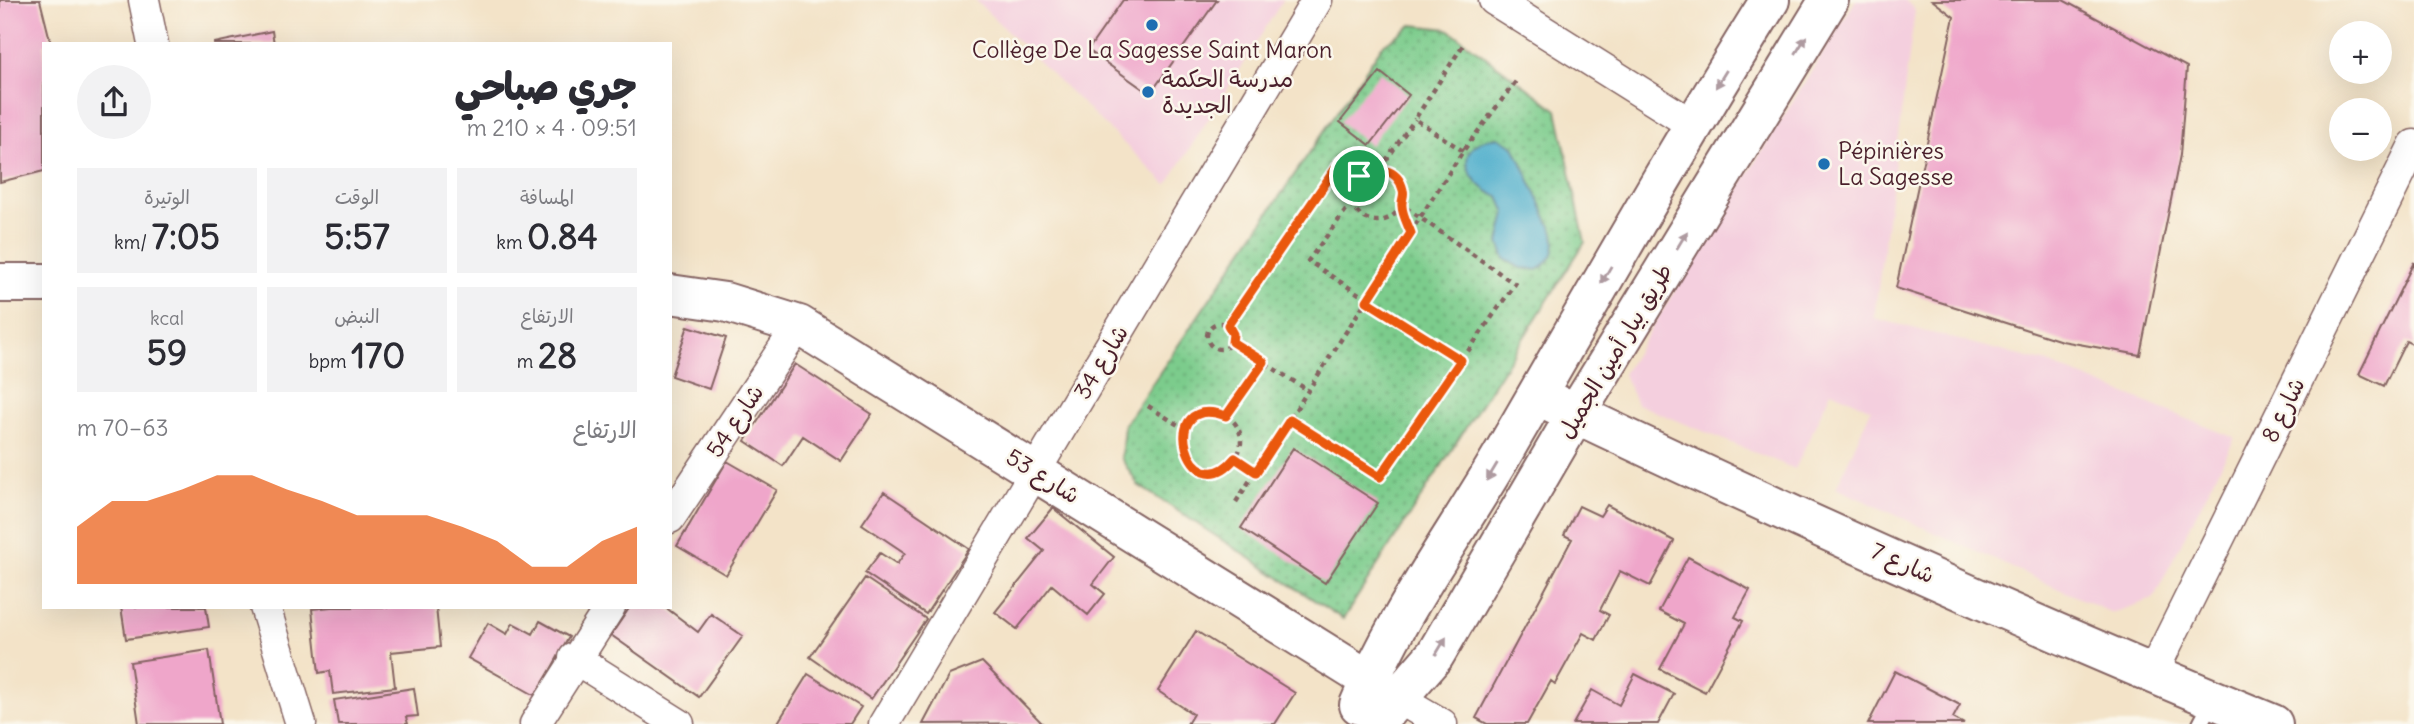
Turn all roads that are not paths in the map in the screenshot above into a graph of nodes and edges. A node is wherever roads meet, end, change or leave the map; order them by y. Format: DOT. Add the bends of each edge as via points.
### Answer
graph roads {
  1 [pos="144,0"];
  2 [pos="1317,0"];
  3 [pos="1494,0"];
  4 [pos="1770,0"];
  5 [pos="1829,0"];
  6 [pos="153,42"];
  7 [pos="1693,125"];
  8 [pos="2414,145"];
  9 [pos="0,283"];
  10 [pos="42,283"];
  11 [pos="672,294"];
  12 [pos="799,325"];
  13 [pos="1536,395"];
  14 [pos="1576,414"];
  15 [pos="1036,471"];
  16 [pos="672,514"];
  17 [pos="266,609"];
  18 [pos="609,609"];
  19 [pos="575,658"];
  20 [pos="2152,674"];
  21 [pos="1381,701"];
  22 [pos="2206,712"];
  23 [pos="301,724"];
  24 [pos="535,724"];
  25 [pos="679,724"];
  26 [pos="884,724"];
  27 [pos="1352,724"];
  28 [pos="1442,724"];
  29 [pos="2273,724"];
  1 -- 6 [label="street"];
  2 -- 15 [label="street, شارع 34"];
  3 -- 7 [label="street"];
  4 -- 7 [label="street, طريق بيار أمين الجميل, one-way"];
  14 -- 5 [label="street, طريق بيار أمين الجميل, one-way"];
  7 -- 13 [label="street, طريق بيار أمين الجميل, one-way"];
  8 -- 20 [label="street, شارع 8"];
  9 -- 10 [label="street"];
  11 -- 12 [label="street, شارع 53" via="725,302"];
  12 -- 15 [label="street, شارع 53"];
  12 -- 16 [label="street, شارع 54"];
  13 -- 14 [label="street, شارع 7"];
  13 -- 21 [label="street, طريق بيار أمين الجميل, one-way" via="1394,633"];
  14 -- 20 [label="street, شارع 7"];
  21 -- 14 [label="street, طريق بيار أمين الجميل, one-way" via="1435,655"];
  15 -- 21 [label="street, شارع 53"];
  15 -- 26 [label="street, شارع 34"];
  17 -- 23 [label="street"];
  18 -- 19 [label="street"];
  19 -- 24 [label="street"];
  19 -- 25 [label="street"];
  20 -- 22 [label="street, شارع 7"];
  21 -- 27 [label="street"];
  21 -- 28 [label="street"];
  22 -- 29 [label="street, شارع 7"];
}
